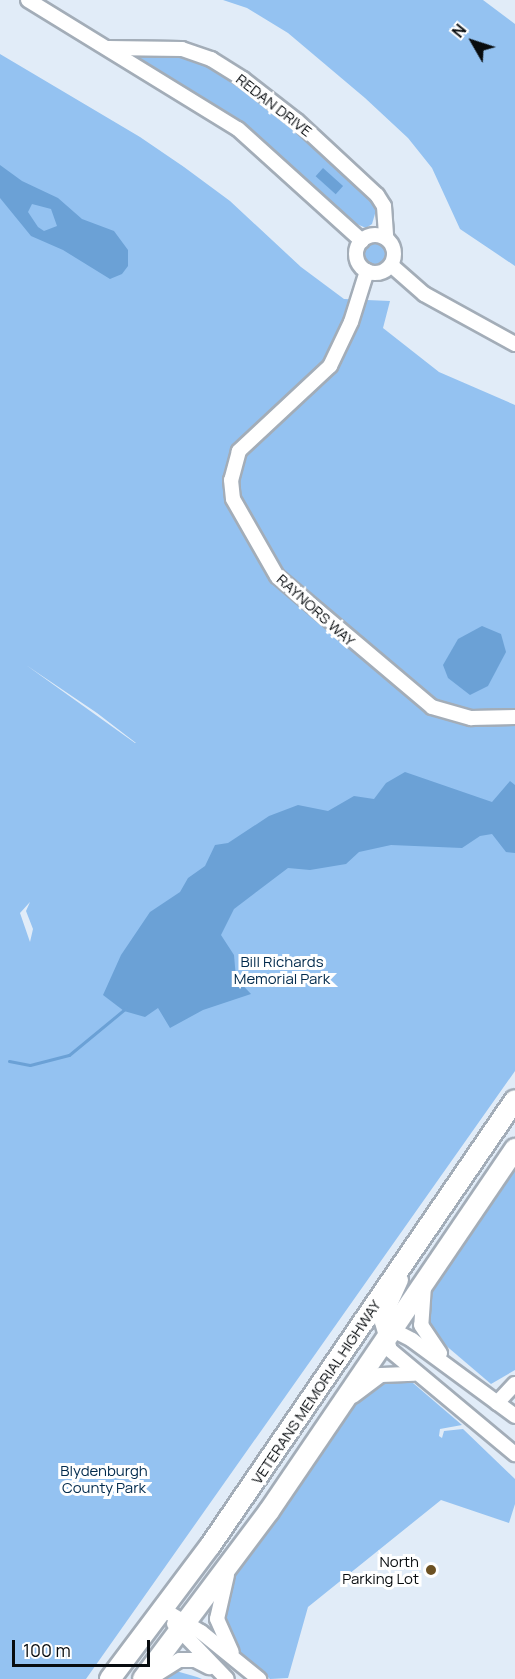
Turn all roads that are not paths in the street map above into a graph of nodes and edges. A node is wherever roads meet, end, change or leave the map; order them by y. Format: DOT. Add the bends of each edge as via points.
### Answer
graph roads {
  1 [pos="28,0"];
  2 [pos="108,48"];
  3 [pos="386,238"];
  4 [pos="362,241"];
  5 [pos="391,264"];
  6 [pos="367,271"];
  7 [pos="458,310"];
  8 [pos="515,336"];
  9 [pos="515,344"];
  10 [pos="515,717"];
  11 [pos="515,1100"];
  12 [pos="515,1149"];
  13 [pos="421,1238"];
  14 [pos="424,1283"];
  15 [pos="358,1330"];
  16 [pos="386,1332"];
  17 [pos="414,1374"];
  18 [pos="462,1375"];
  19 [pos="515,1384"];
  20 [pos="497,1402"];
  21 [pos="340,1407"];
  22 [pos="515,1416"];
  23 [pos="515,1454"];
  24 [pos="229,1567"];
  25 [pos="164,1610"];
  26 [pos="184,1628"];
  27 [pos="238,1662"];
  28 [pos="226,1678"];
  29 [pos="110,1679"];
  30 [pos="142,1679"];
  31 [pos="149,1679"];
  32 [pos="259,1679"];
  1 -- 2 [label="street"];
  2 -- 3 [label="street, REDAN DRIVE" via="182,49 243,79 297,120 377,195 384,206"];
  2 -- 4 [label="street" via="238,129"];
  3 -- 4 [label="street" via="376,235"];
  3 -- 5 [label="street, REDAN DRIVE" via="394,252"];
  4 -- 6 [label="street" via="357,257"];
  5 -- 6 [label="street" via="378,272"];
  5 -- 7 [label="street" via="408,283"];
  6 -- 10 [label="street, RAYNORS WAY" via="351,322 330,366 239,451 231,480 233,499 277,576 432,708 471,718"];
  7 -- 8 [label="street"];
  7 -- 9 [label="street"];
  11 -- 13 [label="highway, VETERANS MEMORIAL HIGHWAY"];
  12 -- 14 [label="highway, VETERANS MEMORIAL HIGHWAY"];
  13 -- 15 [label="highway, VETERANS MEMORIAL HIGHWAY"];
  13 -- 16 [label="street"];
  14 -- 16 [label="highway, VETERANS MEMORIAL HIGHWAY"];
  14 -- 18 [label="street" via="423,1330"];
  15 -- 16 [label="street"];
  15 -- 25 [label="highway, VETERANS MEMORIAL HIGHWAY"];
  16 -- 17 [label="street"];
  16 -- 18 [label="street"];
  16 -- 21 [label="highway, VETERANS MEMORIAL HIGHWAY"];
  17 -- 21 [label="street" via="376,1377"];
  17 -- 23 [label="street"];
  18 -- 20 [label="street"];
  19 -- 20 [label="street"];
  20 -- 22 [label="street"];
  21 -- 24 [label="highway, VETERANS MEMORIAL HIGHWAY"];
  24 -- 26 [label="highway, VETERANS MEMORIAL HIGHWAY"];
  24 -- 27 [label="street" via="217,1619"];
  25 -- 26 [label="street"];
  25 -- 29 [label="highway, VETERANS MEMORIAL HIGHWAY"];
  26 -- 27 [label="street"];
  26 -- 28 [label="street"];
  26 -- 30 [label="highway, VETERANS MEMORIAL HIGHWAY"];
  27 -- 32 [label="street"];
  28 -- 31 [label="street" via="202,1663 185,1660 170,1664"];
}
